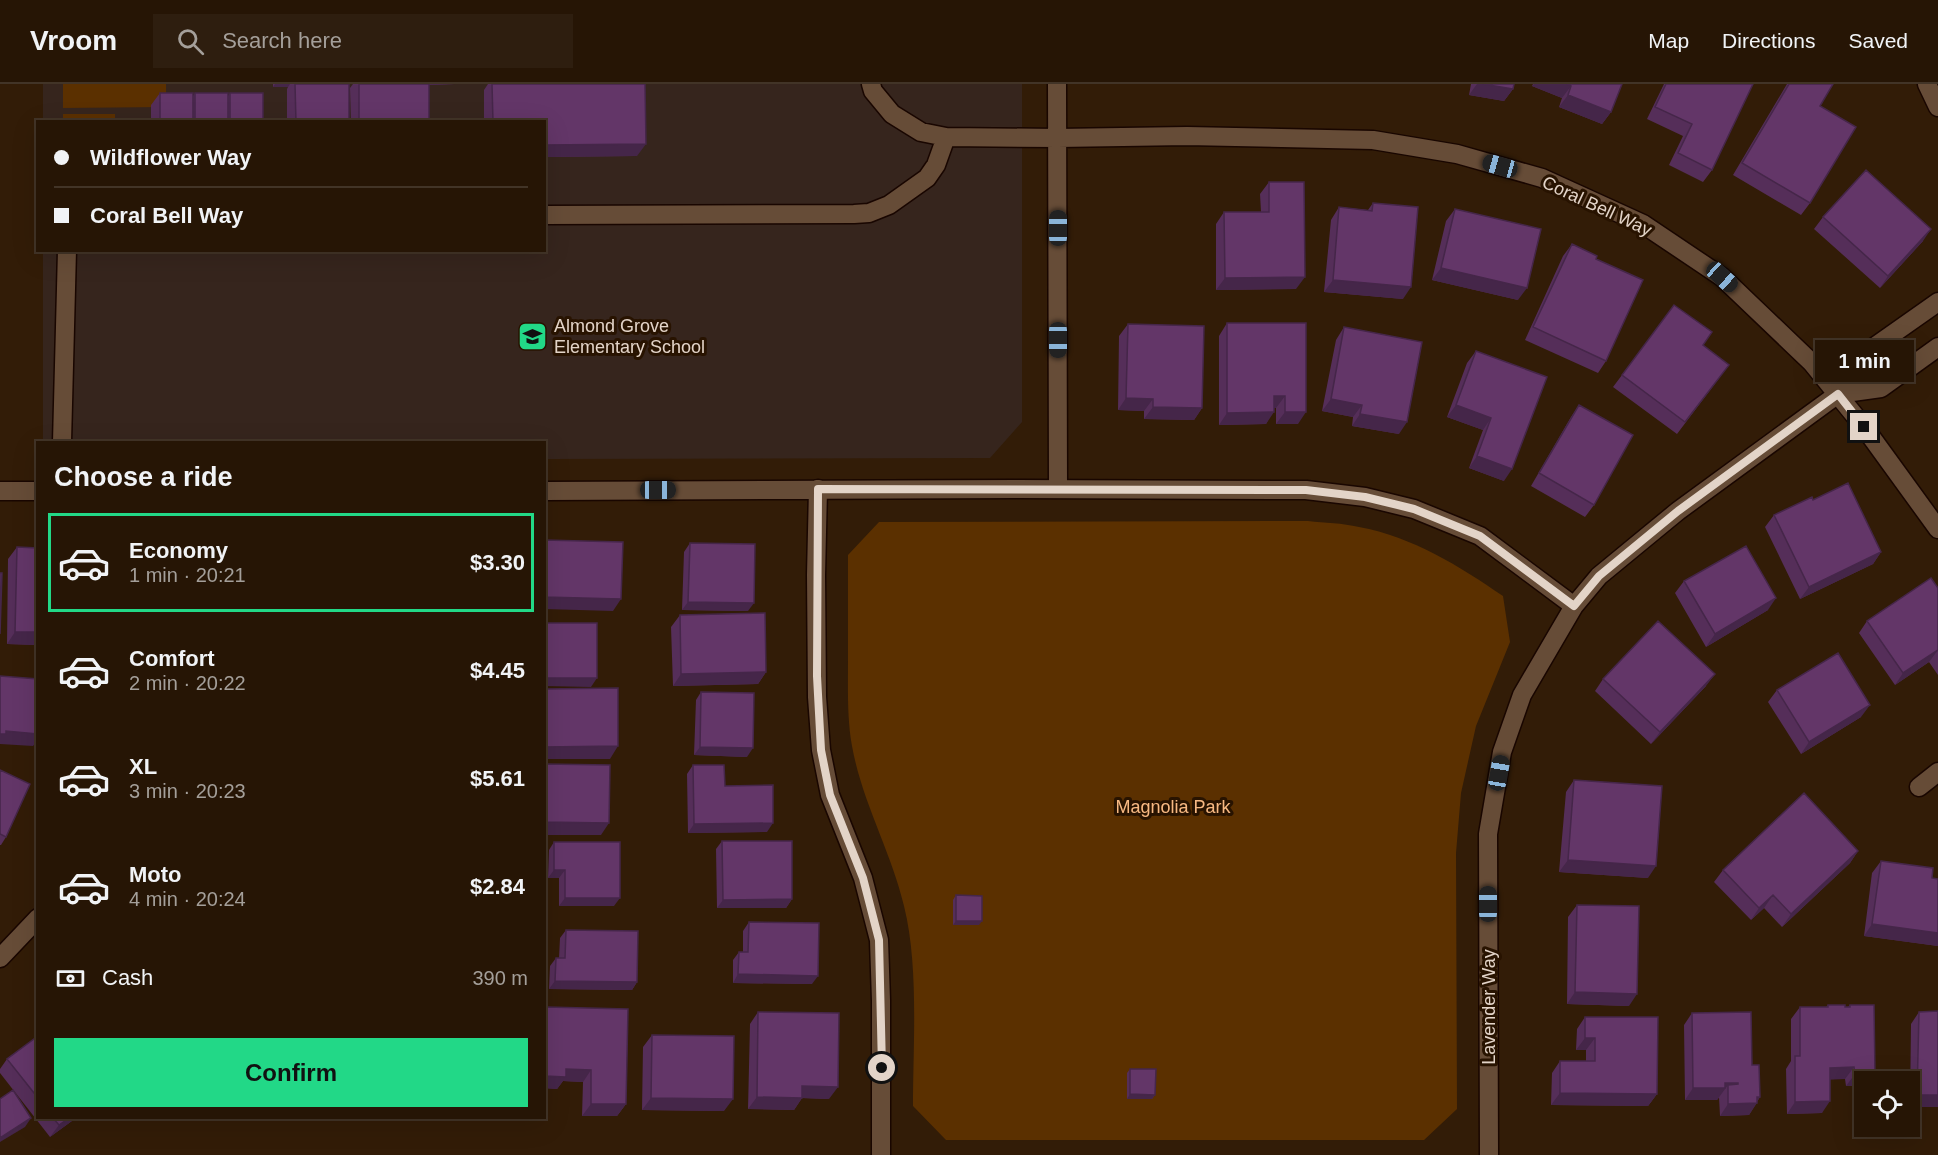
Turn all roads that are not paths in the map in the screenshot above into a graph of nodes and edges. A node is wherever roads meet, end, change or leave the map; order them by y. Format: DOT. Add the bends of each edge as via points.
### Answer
graph roads {
  1 [pos="871,84"];
  2 [pos="1057,84"];
  3 [pos="1927,84"];
  4 [pos="1938,107"];
  5 [pos="946,137"];
  6 [pos="1058,138"];
  7 [pos="546,215"];
  8 [pos="67,252"];
  9 [pos="1938,302"];
  10 [pos="1938,347"];
  11 [pos="1838,394"];
  12 [pos="62,441"];
  13 [pos="818,489"];
  14 [pos="1058,489"];
  15 [pos="0,491"];
  16 [pos="36,491"];
  17 [pos="546,491"];
  18 [pos="1938,529"];
  19 [pos="1574,606"];
  20 [pos="1938,772"];
  21 [pos="1918,787"];
  22 [pos="36,920"];
  23 [pos="0,958"];
  24 [pos="881,1155"];
  25 [pos="1489,1155"];
  1 -- 5 [label="street, Coral Bell Way" via="892,114 921,132"];
  2 -- 6 [label="street"];
  3 -- 4 [label="street"];
  5 -- 6 [label="street, Coral Bell Way"];
  5 -- 7 [label="street" via="927,178 889,205 869,213"];
  6 -- 11 [label="street, Coral Bell Way" via="1373,140 1457,154 1542,178 1643,224 1722,277 1806,356"];
  6 -- 14 [label="street"];
  8 -- 12 [label="street"];
  9 -- 11 [label="street, Lavender Way" via="1857,359"];
  10 -- 11 [label="street, Lavender Way" via="1881,388"];
  11 -- 18 [label="street, Coral Bell Way"];
  11 -- 19 [label="street, Lavender Way" via="1678,511 1599,576"];
  13 -- 14 [label="street"];
  13 -- 17 [label="street"];
  13 -- 24 [label="street" via="817,697 821,750 830,795 863,878 879,940"];
  14 -- 19 [label="street" via="1306,490 1365,497 1414,509 1480,536"];
  15 -- 16 [label="street"];
  19 -- 25 [label="street, Lavender Way" via="1522,695 1502,753 1488,834"];
  20 -- 21 [label="street"];
  22 -- 23 [label="street"];
}
